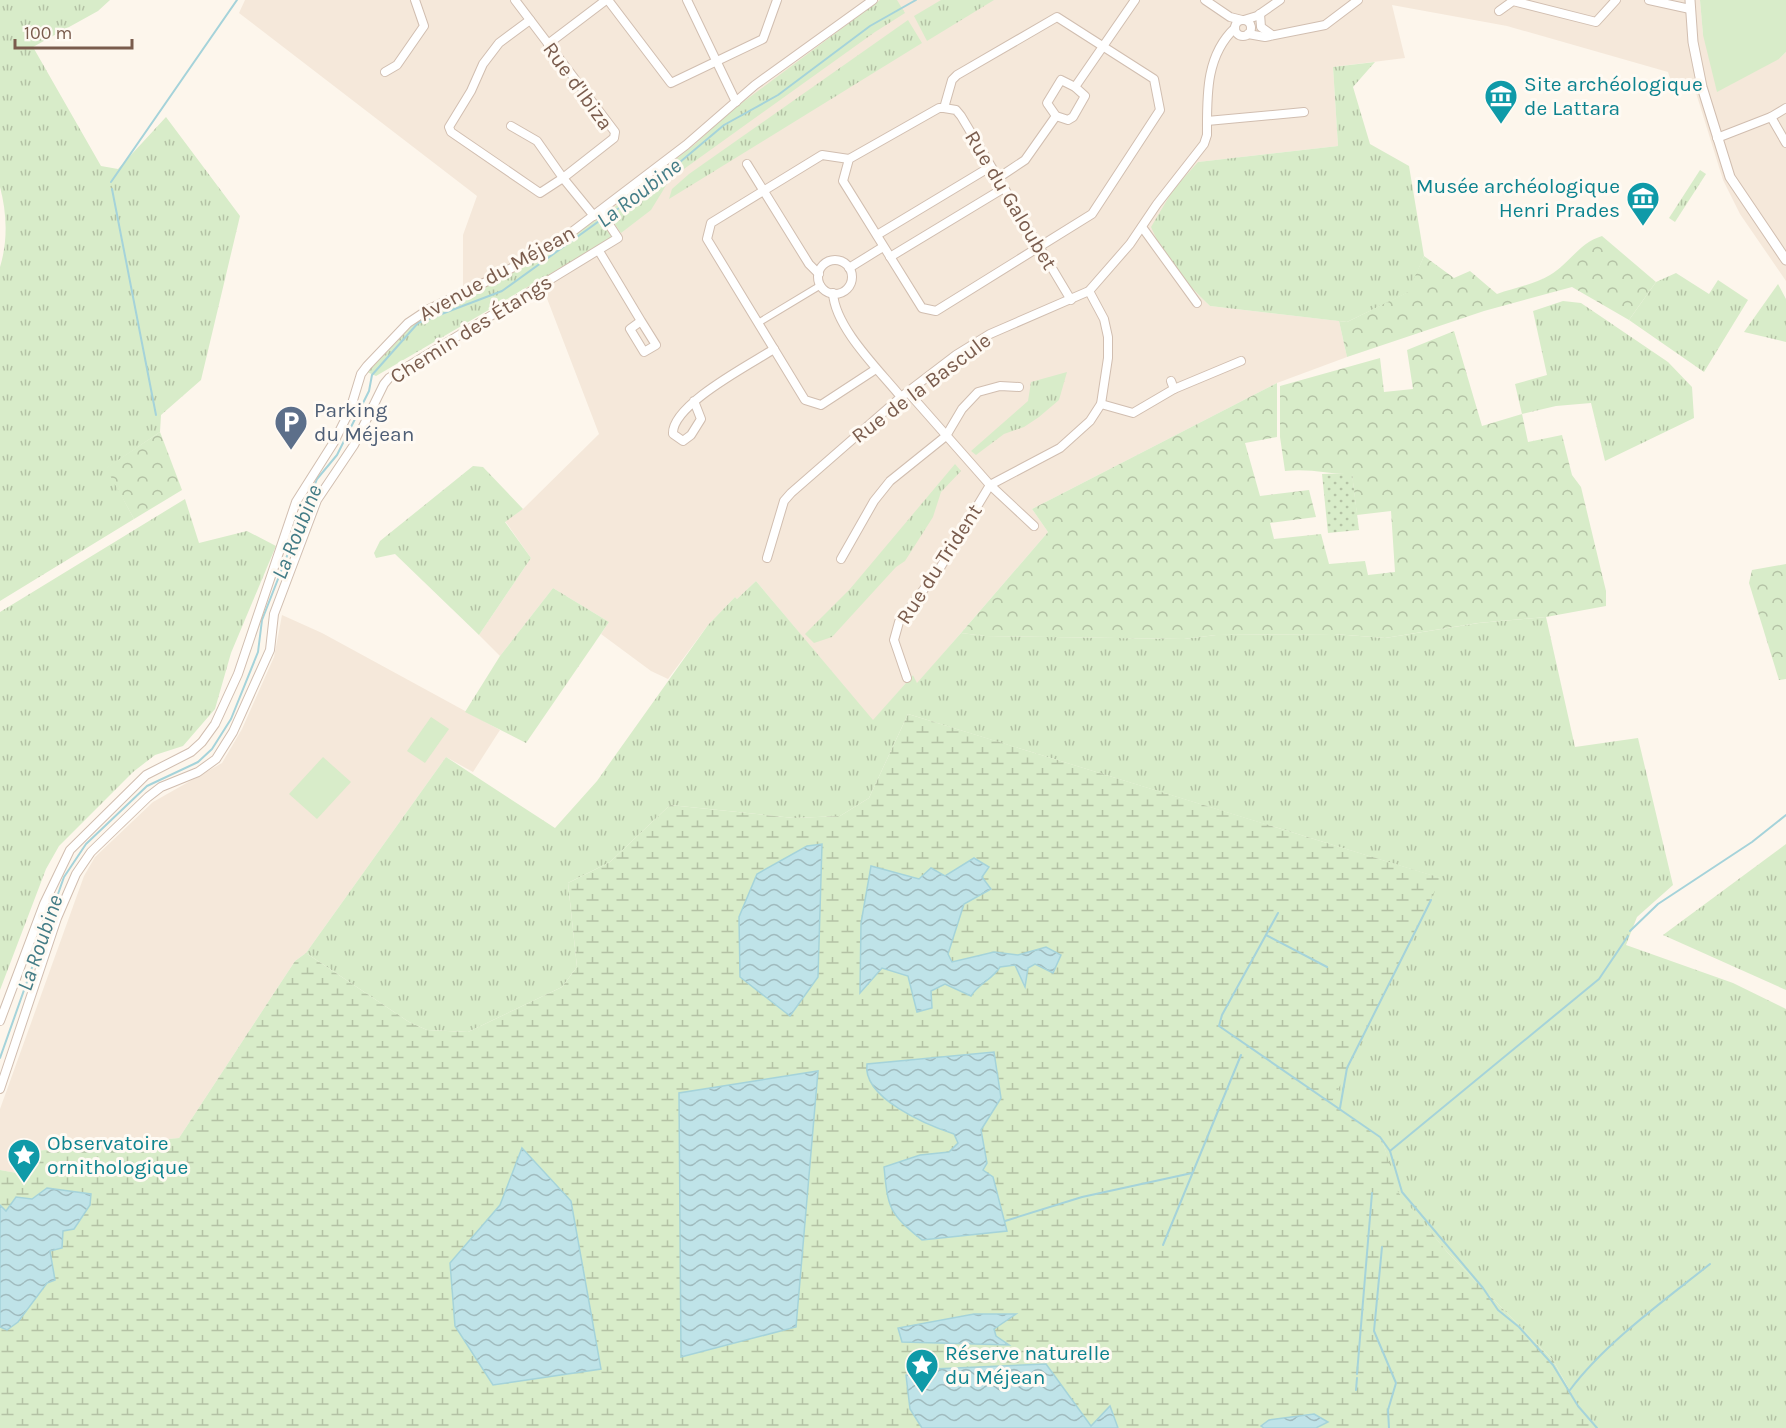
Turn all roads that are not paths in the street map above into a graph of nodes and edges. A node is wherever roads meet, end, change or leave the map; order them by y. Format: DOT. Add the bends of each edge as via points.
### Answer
graph roads {
  1 [pos="415,0"];
  2 [pos="515,0"];
  3 [pos="607,0"];
  4 [pos="687,0"];
  5 [pos="777,0"];
  6 [pos="873,0"];
  7 [pos="1135,0"];
  8 [pos="1205,0"];
  9 [pos="1280,0"];
  10 [pos="1358,0"];
  11 [pos="1616,0"];
  12 [pos="1649,0"];
  13 [pos="1690,4"];
  14 [pos="1499,11"];
  15 [pos="1258,15"];
  16 [pos="1230,17"];
  17 [pos="530,20"];
  18 [pos="1247,25"];
  19 [pos="1237,30"];
  20 [pos="1272,35"];
  21 [pos="548,44"];
  22 [pos="1103,47"];
  23 [pos="716,61"];
  24 [pos="385,72"];
  25 [pos="1075,87"];
  26 [pos="736,102"];
  27 [pos="944,108"];
  28 [pos="1786,108"];
  29 [pos="1304,112"];
  30 [pos="1056,116"];
  31 [pos="1771,117"];
  32 [pos="1207,122"];
  33 [pos="511,126"];
  34 [pos="1717,138"];
  35 [pos="1786,143"];
  36 [pos="849,159"];
  37 [pos="747,164"];
  38 [pos="990,167"];
  39 [pos="563,178"];
  40 [pos="998,178"];
  41 [pos="1004,188"];
  42 [pos="764,191"];
  43 [pos="597,214"];
  44 [pos="1142,227"];
  45 [pos="876,235"];
  46 [pos="883,247"];
  47 [pos="1040,248"];
  48 [pos="599,251"];
  49 [pos="890,257"];
  50 [pos="1786,260"];
  51 [pos="849,268"];
  52 [pos="819,274"];
  53 [pos="821,285"];
  54 [pos="1089,291"];
  55 [pos="833,294"];
  56 [pos="1071,300"];
  57 [pos="1197,303"];
  58 [pos="641,321"];
  59 [pos="758,323"];
  60 [pos="774,349"];
  61 [pos="1241,361"];
  62 [pos="876,369"];
  63 [pos="1019,387"];
  64 [pos="904,395"];
  65 [pos="694,401"];
  66 [pos="1101,404"];
  67 [pos="946,436"];
  68 [pos="990,485"];
  69 [pos="1034,526"];
  70 [pos="767,558"];
  71 [pos="841,559"];
  72 [pos="907,678"];
  73 [pos="0,1021"];
  74 [pos="0,1089"];
  1 -- 24 [label="street" via="424,26 397,65"];
  2 -- 17 [label="street, Rue d'Ibiza"];
  3 -- 21 [label="street"];
  3 -- 23 [label="street" via="670,82"];
  4 -- 23 [label="street"];
  5 -- 23 [label="street" via="763,39"];
  6 -- 26 [label="street, Avenue du Méjean"];
  7 -- 22 [label="street"];
  8 -- 16 [label="street"];
  9 -- 15 [label="street"];
  10 -- 20 [label="street" via="1325,25"];
  11 -- 14 [label="street" via="1596,22 1513,1"];
  12 -- 13 [label="street"];
  13 -- 34 [label="street" via="1702,87"];
  15 -- 18 [label="street"];
  15 -- 20 [label="street" via="1261,27"];
  16 -- 18 [label="street"];
  16 -- 19 [label="street"];
  17 -- 21 [label="street, Rue d'Ibiza"];
  17 -- 39 [label="street" via="499,42 449,127 540,193"];
  18 -- 19 [label="street"];
  18 -- 19 [label="street"];
  18 -- 20 [label="street" via="1256,37"];
  19 -- 32 [label="street, Rue de la Bascule" via="1223,41 1209,75"];
  21 -- 39 [label="street, Rue d'Ibiza" via="615,132 614,138"];
  22 -- 25 [label="street"];
  22 -- 27 [label="street" via="1064,19 1052,18 957,75"];
  22 -- 47 [label="street" via="1154,79 1160,110 1092,214"];
  23 -- 26 [label="street"];
  25 -- 30 [label="street" via="1085,101 1070,120"];
  25 -- 30 [label="street" via="1061,80 1048,98 1047,104"];
  26 -- 43 [label="street, Avenue du Méjean"];
  27 -- 36 [label="street"];
  27 -- 38 [label="street, Rue du Galoubet" via="956,110 961,116"];
  28 -- 31 [label="street"];
  29 -- 32 [label="street"];
  30 -- 40 [label="street" via="1025,160"];
  31 -- 34 [label="street"];
  31 -- 35 [label="street"];
  32 -- 44 [label="street, Rue de la Bascule" via="1204,144"];
  33 -- 39 [label="street" via="537,141"];
  34 -- 50 [label="street" via="1730,177"];
  36 -- 42 [label="street" via="822,155"];
  36 -- 45 [label="street" via="843,181"];
  37 -- 42 [label="street"];
  38 -- 40 [label="street, Rue du Galoubet"];
  38 -- 45 [label="street"];
  39 -- 43 [label="street"];
  40 -- 41 [label="street, Rue du Galoubet"];
  41 -- 47 [label="street, Rue du Galoubet"];
  41 -- 49 [label="street"];
  42 -- 52 [label="street" via="808,264"];
  42 -- 59 [label="street" via="711,223 707,238"];
  43 -- 48 [label="street, Chemin des Étangs" via="617,236"];
  43 -- 73 [label="street, Avenue du Méjean" via="560,241 408,323 367,366 334,442 296,502 238,674 215,724 190,752 146,775 70,850 44,904"];
  44 -- 54 [label="street, Rue de la Bascule"];
  44 -- 57 [label="street"];
  45 -- 46 [label="street"];
  46 -- 49 [label="street"];
  46 -- 51 [label="street"];
  47 -- 49 [label="street" via="936,311 922,308"];
  47 -- 56 [label="street, Rue du Galoubet"];
  48 -- 58 [label="street"];
  48 -- 74 [label="street, Chemin des Étangs" via="384,384 354,444 317,500 274,614 270,650 233,732 216,759 148,797 91,852 76,874 57,918"];
  51 -- 52 [label="street" via="835,260 824,264"];
  51 -- 55 [label="street" via="851,284 843,292"];
  52 -- 53 [label="street"];
  53 -- 55 [label="street"];
  53 -- 59 [label="street"];
  54 -- 56 [label="street, Rue de la Bascule"];
  54 -- 66 [label="street" via="1104,319 1107,337"];
  55 -- 62 [label="street" via="834,305"];
  56 -- 64 [label="street, Rue de la Bascule" via="990,334"];
  59 -- 60 [label="street"];
  60 -- 62 [label="street" via="805,399 821,405"];
  60 -- 65 [label="street"];
  61 -- 66 [label="street" via="1173,385 1133,413"];
  62 -- 64 [label="street"];
  63 -- 67 [label="street" via="1000,386 978,392"];
  64 -- 67 [label="street"];
  64 -- 70 [label="street, Rue de la Bascule" via="784,501"];
  65 -- 65 [label="street" via="672,429 683,441 692,435 701,419"];
  66 -- 68 [label="street" via="1082,429 1060,448"];
  67 -- 68 [label="street"];
  67 -- 71 [label="street" via="890,481"];
  68 -- 69 [label="street"];
  68 -- 72 [label="street, Rue du Trident" via="940,568 900,622 894,640"];
}
